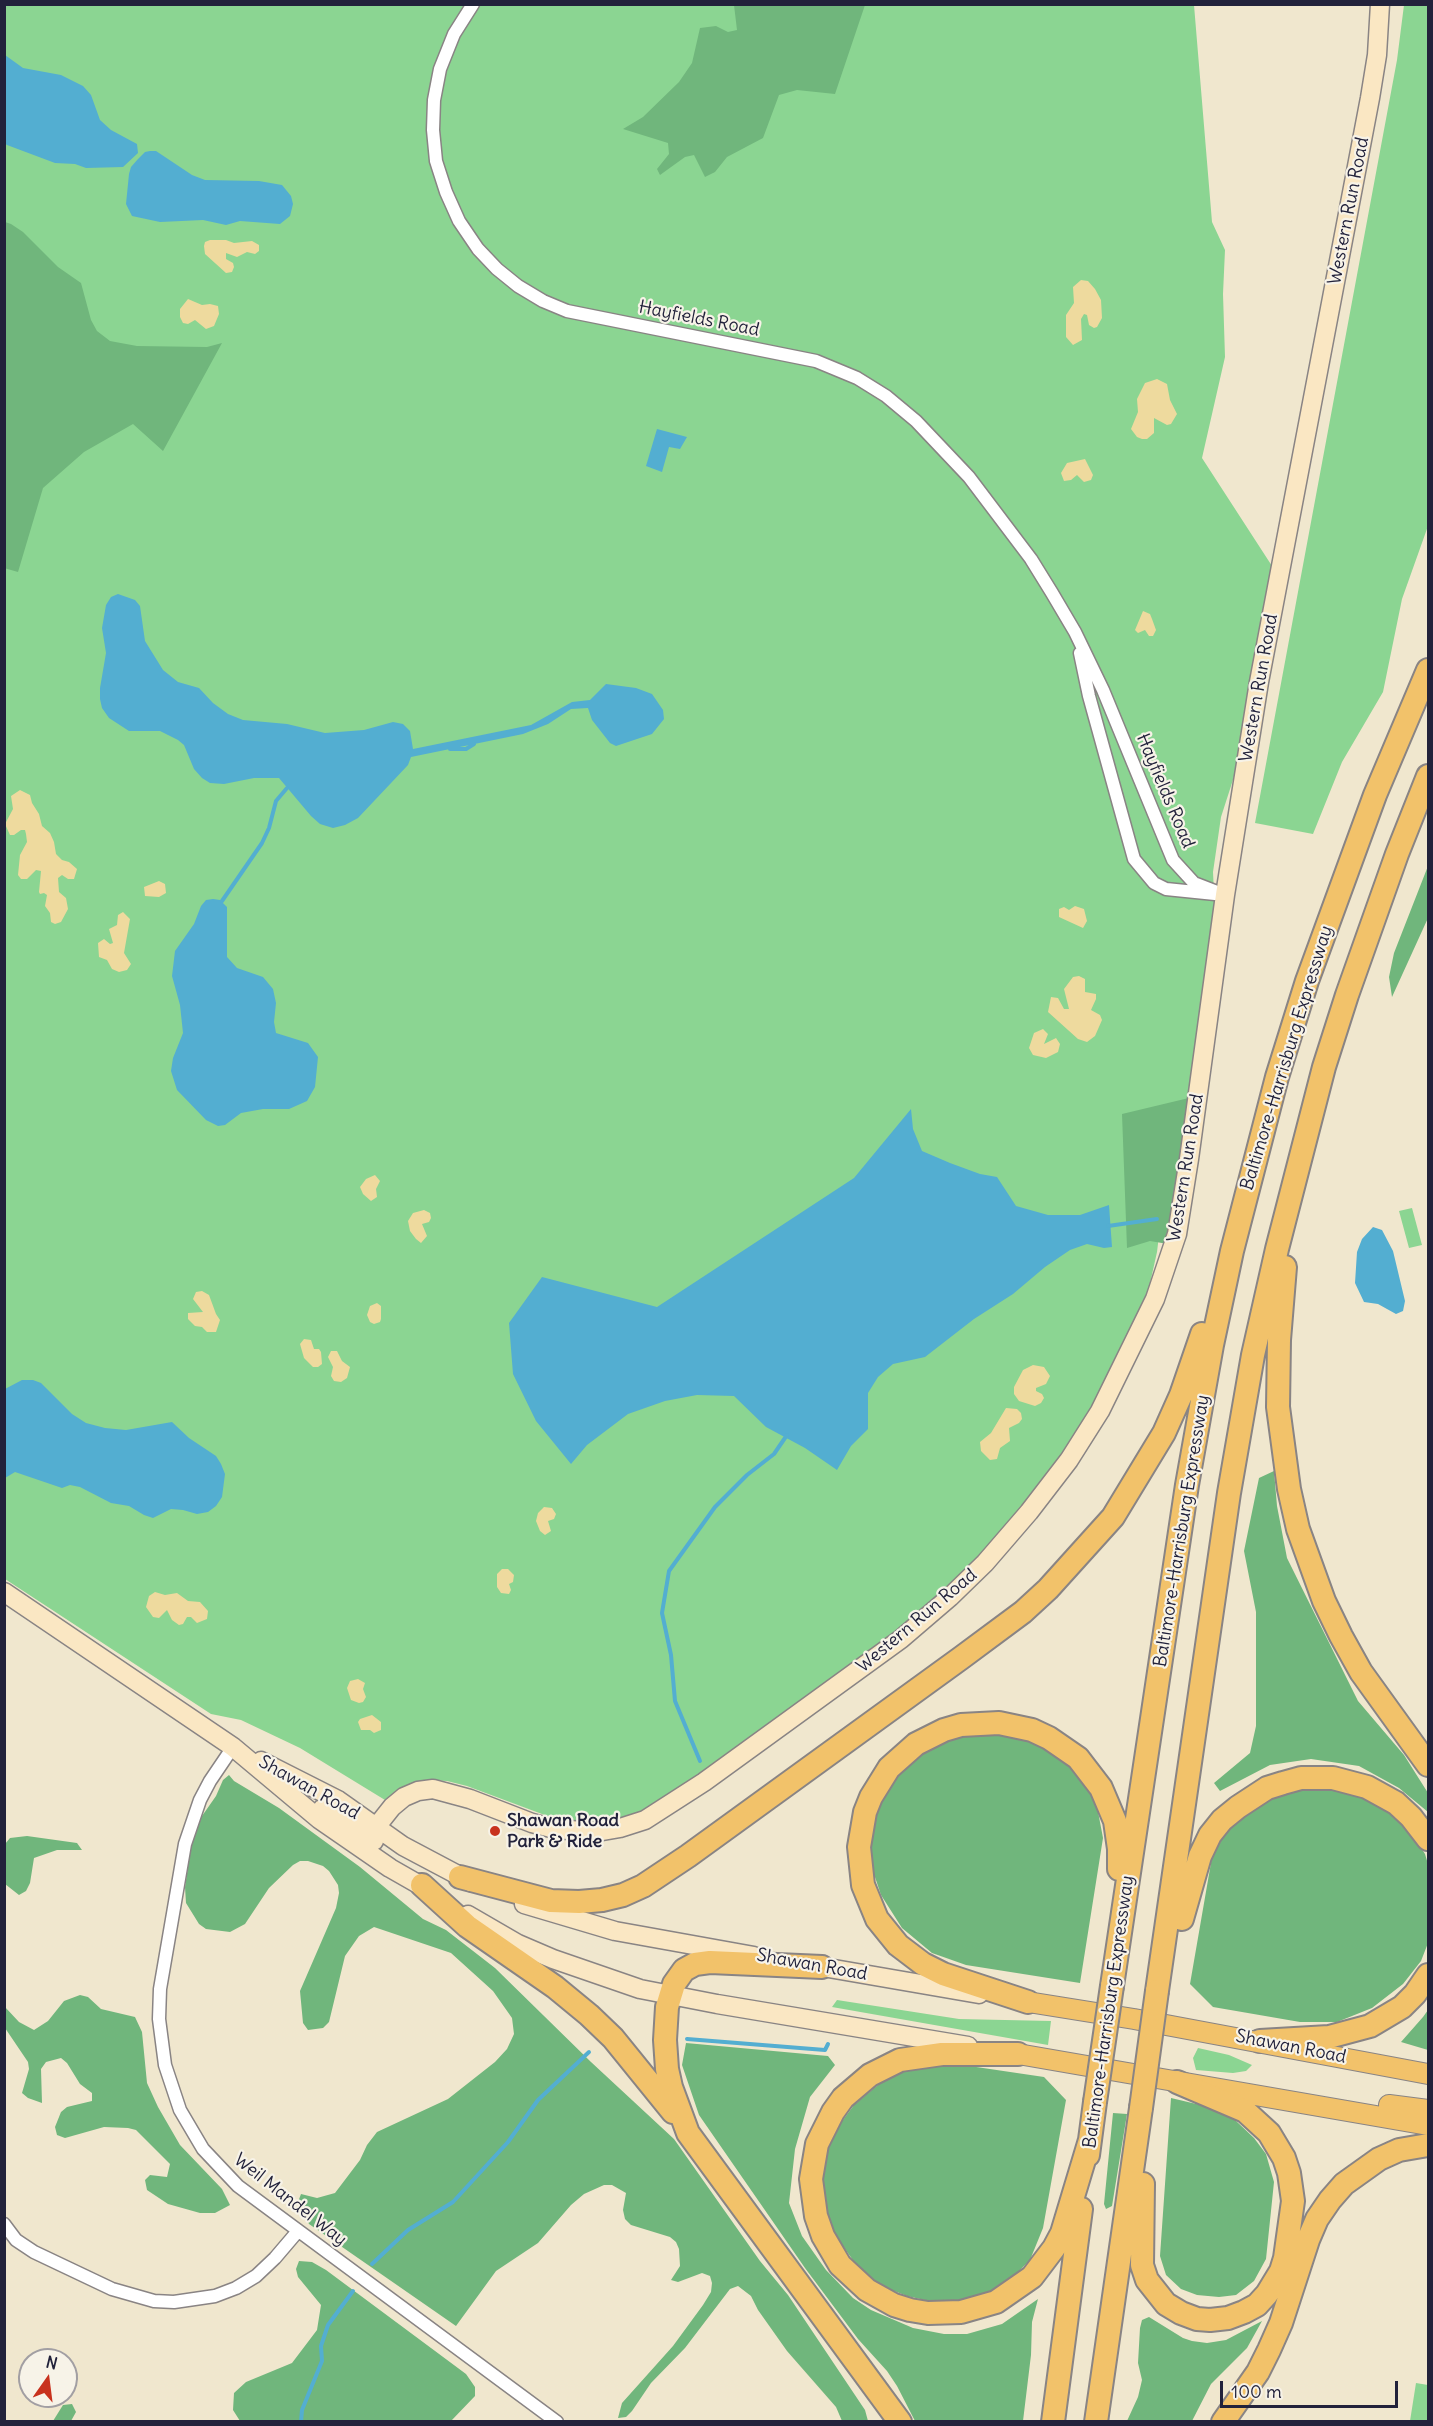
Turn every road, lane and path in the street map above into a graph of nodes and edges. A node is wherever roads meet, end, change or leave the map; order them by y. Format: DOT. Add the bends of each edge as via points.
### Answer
graph roads {
  1 [pos="472,4"];
  2 [pos="1380,4"];
  3 [pos="1075,632"];
  4 [pos="1428,670"];
  5 [pos="1428,776"];
  6 [pos="1225,895"];
  7 [pos="1290,1192"];
  8 [pos="1232,1251"];
  9 [pos="4,1592"];
  10 [pos="1210,1619"];
  11 [pos="233,1747"];
  12 [pos="1428,1765"];
  13 [pos="300,1803"];
  14 [pos="373,1831"];
  15 [pos="1428,1839"];
  16 [pos="460,1877"];
  17 [pos="422,1885"];
  18 [pos="1182,1919"];
  19 [pos="1115,1961"];
  20 [pos="822,1967"];
  21 [pos="1428,1975"];
  22 [pos="1165,1993"];
  23 [pos="670,1996"];
  24 [pos="1028,2002"];
  25 [pos="1260,2041"];
  26 [pos="1018,2054"];
  27 [pos="1428,2074"];
  28 [pos="1177,2082"];
  29 [pos="1252,2094"];
  30 [pos="1148,2109"];
  31 [pos="1428,2110"];
  32 [pos="1428,2125"];
  33 [pos="688,2133"];
  34 [pos="1090,2140"];
  35 [pos="1428,2145"];
  36 [pos="1143,2184"];
  37 [pos="4,2224"];
  38 [pos="297,2231"];
  39 [pos="557,2421"];
  40 [pos="900,2421"];
  41 [pos="1053,2421"];
  42 [pos="1096,2421"];
  43 [pos="1109,2421"];
  44 [pos="1223,2421"];
  1 -- 3 [label="street, Hayfields Road" via="440,69 433,130 436,161 459,221 497,269 519,286 567,311 816,361 857,378 886,396 916,421 969,477 1031,559"];
  2 -- 6 [label="street, Western Run Road" via="1370,98 1259,682"];
  3 -- 6 [label="street, Hayfields Road" via="1173,860 1194,882"];
  3 -- 6 [label="street, Hayfields Road" via="1134,859 1154,883 1166,889"];
  4 -- 8 [label="highway, Baltimore-Harrisburg Expressway" via="1375,795 1311,970 1277,1077"];
  5 -- 7 [label="highway" via="1347,995"];
  6 -- 14 [label="street, Western Run Road" via="1189,1159 1177,1233 1164,1276 1130,1353 1084,1436 1050,1486 985,1563 901,1639 704,1782 645,1820 597,1832 555,1829 433,1789 404,1797"];
  7 -- 10 [label="highway" via="1240,1423"];
  7 -- 12 [label="highway" via="1298,1202 1282,1299 1278,1407 1289,1489 1311,1565 1341,1636 1361,1672"];
  8 -- 16 [label="highway" via="1181,1395 1140,1475 1093,1541 1023,1612 643,1886 613,1898 551,1901"];
  8 -- 19 [label="highway, Baltimore-Harrisburg Expressway" via="1191,1462"];
  9 -- 11 [label="street, Shawan Road"];
  10 -- 18 [label="highway"];
  10 -- 22 [label="highway"];
  11 -- 13 [label="street, Shawan Road"];
  11 -- 14 [label="street, Shawan Road" via="338,1800"];
  11 -- 38 [label="street, Weil Mandel Way" via="205,1791 185,1844 160,1989 161,2039 180,2110 203,2149 238,2186"];
  13 -- 14 [label="street, Shawan Road"];
  13 -- 17 [label="street, Shawan Road" via="390,1869"];
  14 -- 16 [label="street, Shawan Road"];
  14 -- 17 [label="street, Shawan Road" via="389,1858"];
  15 -- 18 [label="highway" via="1403,1810 1367,1787 1333,1778 1282,1783 1238,1807 1210,1835"];
  16 -- 20 [label="street, Shawan Road" via="523,1904 615,1932"];
  17 -- 23 [label="street, Shawan Road" via="527,1947 614,1981"];
  17 -- 33 [label="highway" via="466,1926 555,1987 605,2030"];
  18 -- 22 [label="highway"];
  19 -- 24 [label="highway" via="1118,1836 1106,1797 1089,1770 1064,1747 1016,1725 970,1724 930,1736 889,1768 865,1812 859,1847 869,1902 887,1933 923,1964"];
  19 -- 34 [label="highway, Baltimore-Harrisburg Expressway, bridge"];
  20 -- 23 [label="highway" via="695,1964 679,1976"];
  20 -- 24 [label="street, Shawan Road"];
  21 -- 25 [label="highway" via="1402,2007 1370,2026 1329,2037"];
  22 -- 30 [label="highway, bridge"];
  23 -- 26 [label="street, Shawan Road"];
  23 -- 33 [label="highway" via="665,2040 667,2069"];
  24 -- 25 [label="main road, Shawan Road"];
  25 -- 27 [label="main road, Shawan Road"];
  26 -- 28 [label="main road, Shawan Road"];
  26 -- 34 [label="highway" via="942,2054 900,2060 870,2075 843,2098 818,2144 811,2179 816,2217 840,2265 867,2290 910,2310 961,2312 996,2302 1032,2277 1054,2248"];
  28 -- 29 [label="main road, Shawan Road"];
  28 -- 36 [label="highway" via="1245,2111 1269,2133 1284,2158 1293,2201 1285,2258 1281,2271 1257,2305 1228,2318 1210,2320 1189,2316 1166,2304 1147,2280 1142,2265"];
  29 -- 31 [label="main road"];
  29 -- 32 [label="main road, Shawan Road"];
  30 -- 36 [label="highway"];
  30 -- 42 [label="highway"];
  33 -- 40 [label="highway"];
  34 -- 41 [label="highway, Baltimore-Harrisburg Expressway"];
  35 -- 44 [label="highway" via="1399,2150 1379,2159 1330,2200 1308,2240 1269,2350"];
  36 -- 43 [label="highway"];
  37 -- 38 [label="street" via="16,2240 34,2252 112,2289 133,2297 174,2302 215,2296 236,2288 262,2270"];
  38 -- 39 [label="street, Weil Mandel Way"];
}
